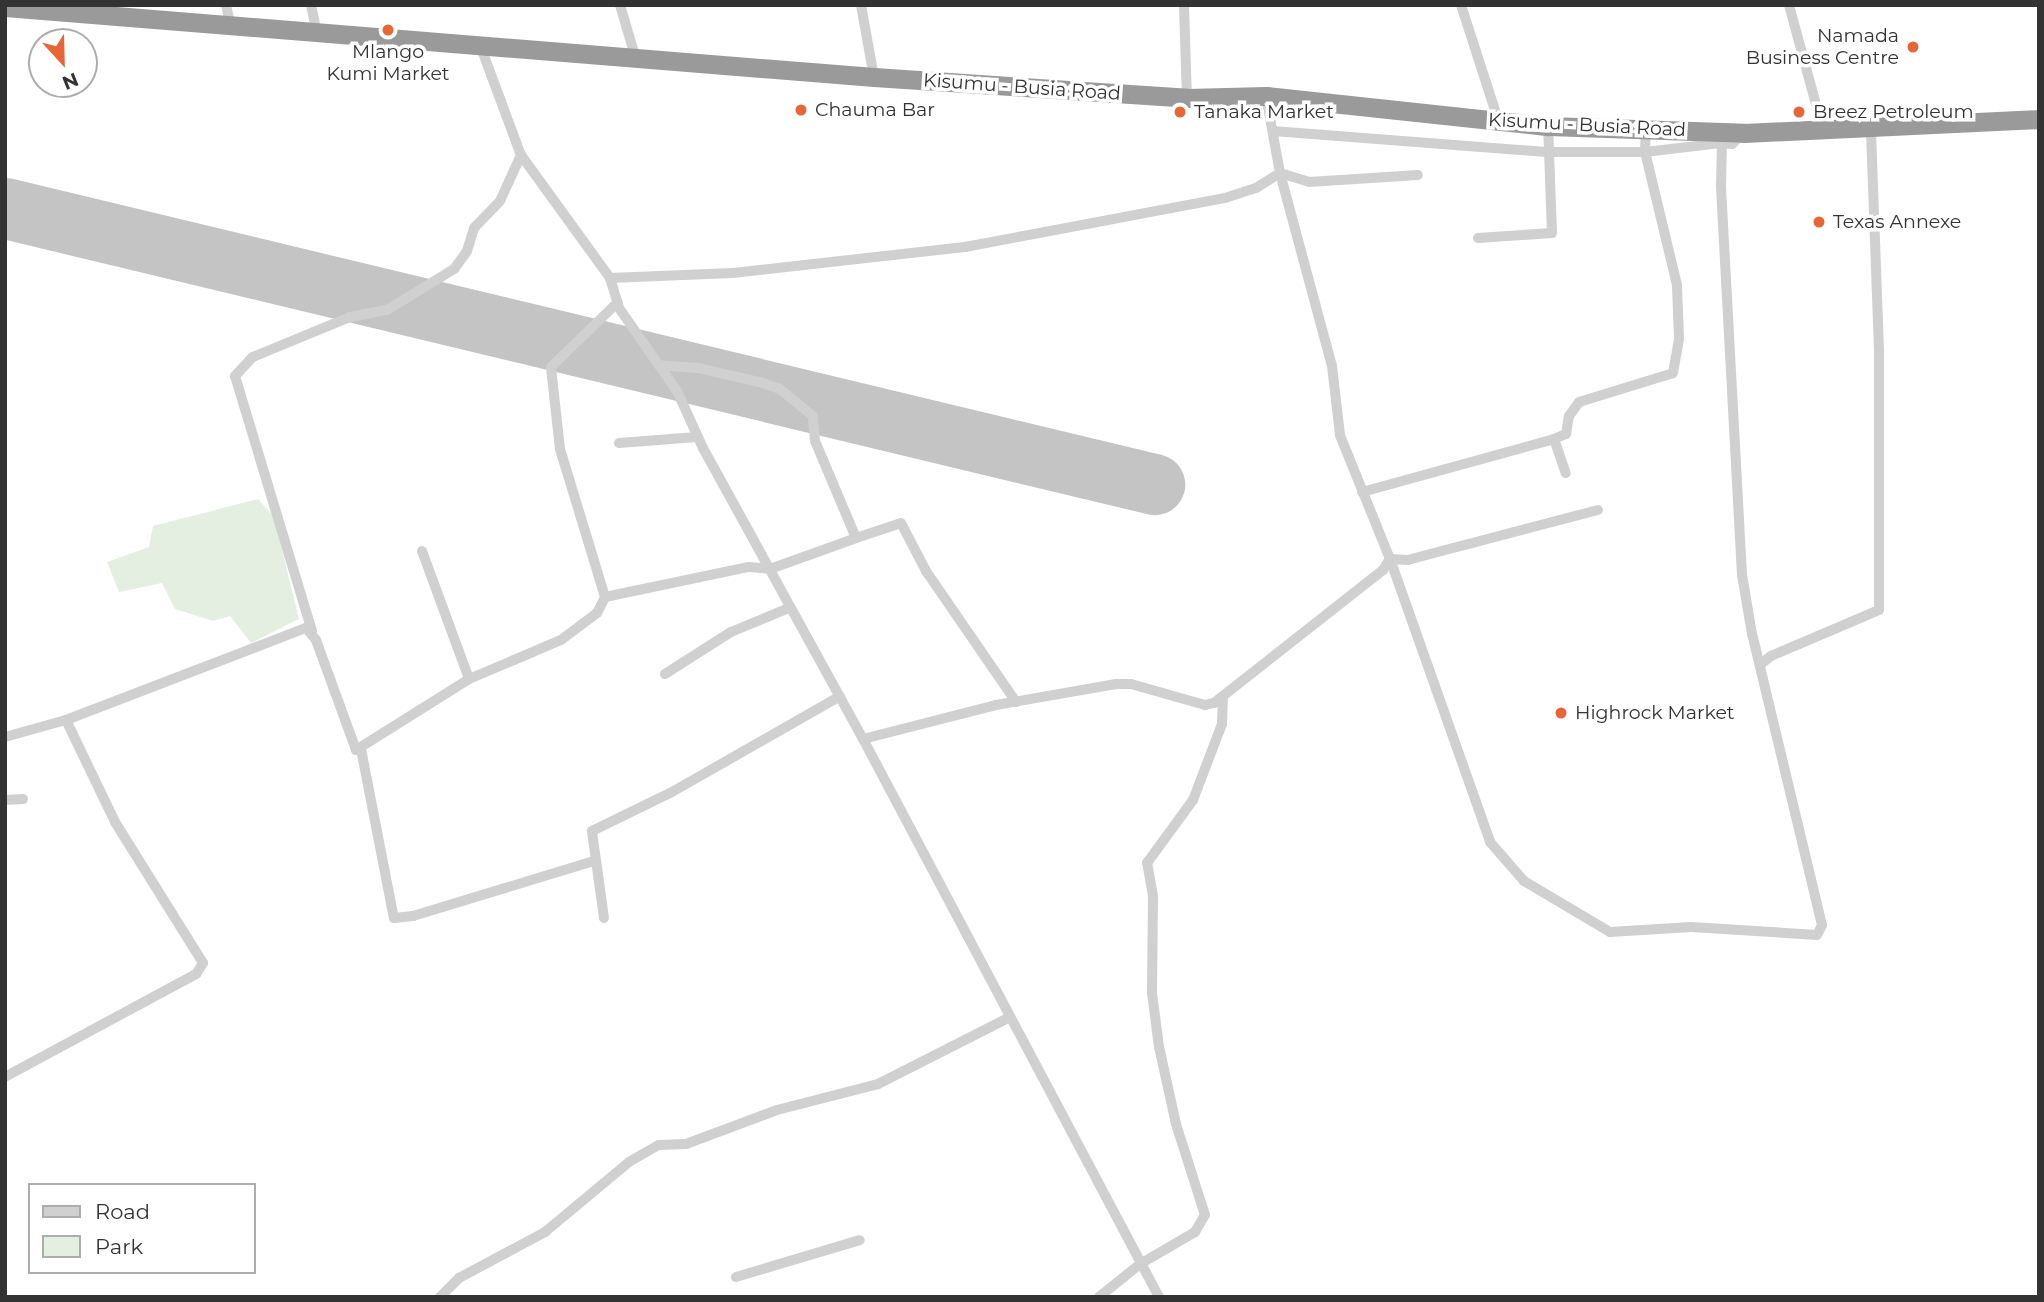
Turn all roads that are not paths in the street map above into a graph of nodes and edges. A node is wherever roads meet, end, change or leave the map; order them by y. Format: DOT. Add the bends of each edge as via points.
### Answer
graph roads {
  1 [pos="226,5"];
  2 [pos="311,5"];
  3 [pos="620,5"];
  4 [pos="860,5"];
  5 [pos="1184,5"];
  6 [pos="1461,5"];
  7 [pos="1789,5"];
  8 [pos="5,7"];
  9 [pos="70,9"];
  10 [pos="231,27"];
  11 [pos="317,34"];
  12 [pos="480,45"];
  13 [pos="635,56"];
  14 [pos="874,77"];
  15 [pos="1266,96"];
  16 [pos="1187,98"];
  17 [pos="2039,119"];
  18 [pos="1499,123"];
  19 [pos="1548,126"];
  20 [pos="1871,129"];
  21 [pos="1646,130"];
  22 [pos="1823,130"];
  23 [pos="1273,131"];
  24 [pos="1744,132"];
  25 [pos="1721,143"];
  26 [pos="1547,152"];
  27 [pos="1645,152"];
  28 [pos="522,155"];
  29 [pos="1280,173"];
  30 [pos="1418,175"];
  31 [pos="1478,238"];
  32 [pos="610,278"];
  33 [pos="618,302"];
  34 [pos="659,365"];
  35 [pos="697,436"];
  36 [pos="1554,439"];
  37 [pos="619,443"];
  38 [pos="1566,472"];
  39 [pos="1362,492"];
  40 [pos="1598,510"];
  41 [pos="856,538"];
  42 [pos="422,551"];
  43 [pos="1390,559"];
  44 [pos="770,569"];
  45 [pos="605,597"];
  46 [pos="789,608"];
  47 [pos="312,631"];
  48 [pos="1761,664"];
  49 [pos="665,674"];
  50 [pos="469,679"];
  51 [pos="840,696"];
  52 [pos="1223,698"];
  53 [pos="1016,702"];
  54 [pos="66,720"];
  55 [pos="5,737"];
  56 [pos="863,739"];
  57 [pos="361,749"];
  58 [pos="23,799"];
  59 [pos="5,800"];
  60 [pos="594,861"];
  61 [pos="604,918"];
  62 [pos="1007,1018"];
  63 [pos="5,1077"];
  64 [pos="860,1240"];
  65 [pos="1140,1264"];
  66 [pos="736,1277"];
  67 [pos="440,1297"];
  68 [pos="1099,1297"];
  69 [pos="1159,1297"];
  1 -- 10 [label="street"];
  2 -- 11 [label="street"];
  3 -- 13 [label="street"];
  4 -- 14 [label="street"];
  5 -- 16 [label="street"];
  6 -- 18 [label="street"];
  7 -- 22 [label="street"];
  8 -- 9 [label="highway, Kisumu - Busia Road"];
  9 -- 10 [label="highway, Kisumu - Busia Road"];
  10 -- 11 [label="highway, Kisumu - Busia Road"];
  11 -- 12 [label="highway, Kisumu - Busia Road"];
  12 -- 13 [label="highway, Kisumu - Busia Road"];
  12 -- 28 [label="street"];
  13 -- 14 [label="highway, Kisumu - Busia Road"];
  14 -- 16 [label="highway, Kisumu - Busia Road"];
  15 -- 16 [label="highway, Kisumu - Busia Road"];
  15 -- 18 [label="highway, Kisumu - Busia Road"];
  15 -- 23 [label="street"];
  17 -- 20 [label="highway, Kisumu - Busia Road"];
  18 -- 19 [label="highway, Kisumu - Busia Road"];
  19 -- 21 [label="highway, Kisumu - Busia Road"];
  19 -- 26 [label="street"];
  20 -- 22 [label="highway, Kisumu - Busia Road"];
  20 -- 48 [label="street" via="1879,350 1879,610 1770,656"];
  21 -- 24 [label="highway, Kisumu - Busia Road"];
  21 -- 27 [label="street"];
  22 -- 24 [label="highway, Kisumu - Busia Road"];
  23 -- 26 [label="street"];
  23 -- 29 [label="street"];
  24 -- 25 [label="street" via="1732,144"];
  25 -- 27 [label="street"];
  25 -- 48 [label="street" via="1722,258 1733,365 1740,550 1746,603"];
  26 -- 27 [label="street"];
  26 -- 31 [label="street" via="1552,233"];
  27 -- 36 [label="street" via="1677,285 1679,338 1674,373 1578,401 1566,434"];
  28 -- 32 [label="street"];
  28 -- 47 [label="street" via="500,201 474,228 467,251 454,269 387,310 350,317 253,357 235,376"];
  29 -- 30 [label="street" via="1309,182"];
  29 -- 32 [label="street" via="1225,198 965,247 733,273"];
  29 -- 39 [label="street" via="1332,366 1340,435"];
  32 -- 33 [label="street"];
  33 -- 34 [label="street"];
  33 -- 45 [label="street" via="551,367 560,449"];
  34 -- 35 [label="street" via="677,391"];
  34 -- 41 [label="street" via="698,368 763,383 780,389 813,416 815,441 852,519"];
  35 -- 37 [label="street"];
  35 -- 44 [label="street"];
  36 -- 38 [label="street"];
  36 -- 39 [label="street"];
  39 -- 43 [label="street"];
  40 -- 43 [label="street" via="1408,560"];
  41 -- 44 [label="street"];
  41 -- 53 [label="street" via="901,523 926,571"];
  42 -- 50 [label="street"];
  43 -- 48 [label="street" via="1448,732 1495,851 1549,899 1610,932 1691,927 1808,936 1820,932"];
  43 -- 52 [label="street"];
  44 -- 45 [label="street" via="749,566"];
  44 -- 46 [label="street"];
  45 -- 50 [label="street" via="597,613 561,640"];
  46 -- 49 [label="street" via="731,632"];
  46 -- 51 [label="street"];
  47 -- 54 [label="street" via="299,628 231,661 135,691"];
  47 -- 57 [label="street" via="353,744"];
  50 -- 57 [label="street"];
  51 -- 56 [label="street"];
  51 -- 60 [label="street" via="673,792 605,822 592,831"];
  52 -- 53 [label="street" via="1205,705 1131,684"];
  52 -- 65 [label="street" via="1222,724 1193,800 1147,863 1153,896 1152,993 1159,1047 1176,1124 1205,1215 1195,1232"];
  53 -- 56 [label="street"];
  54 -- 55 [label="street"];
  54 -- 63 [label="street" via="115,822 204,963 196,974"];
  56 -- 62 [label="street"];
  57 -- 60 [label="street" via="394,918"];
  58 -- 59 [label="street"];
  60 -- 61 [label="street"];
  62 -- 65 [label="street"];
  62 -- 67 [label="street" via="878,1084 777,1110 686,1144 659,1145 629,1162 545,1232 459,1278"];
  64 -- 66 [label="street"];
  65 -- 68 [label="street"];
  65 -- 69 [label="street"];
}
